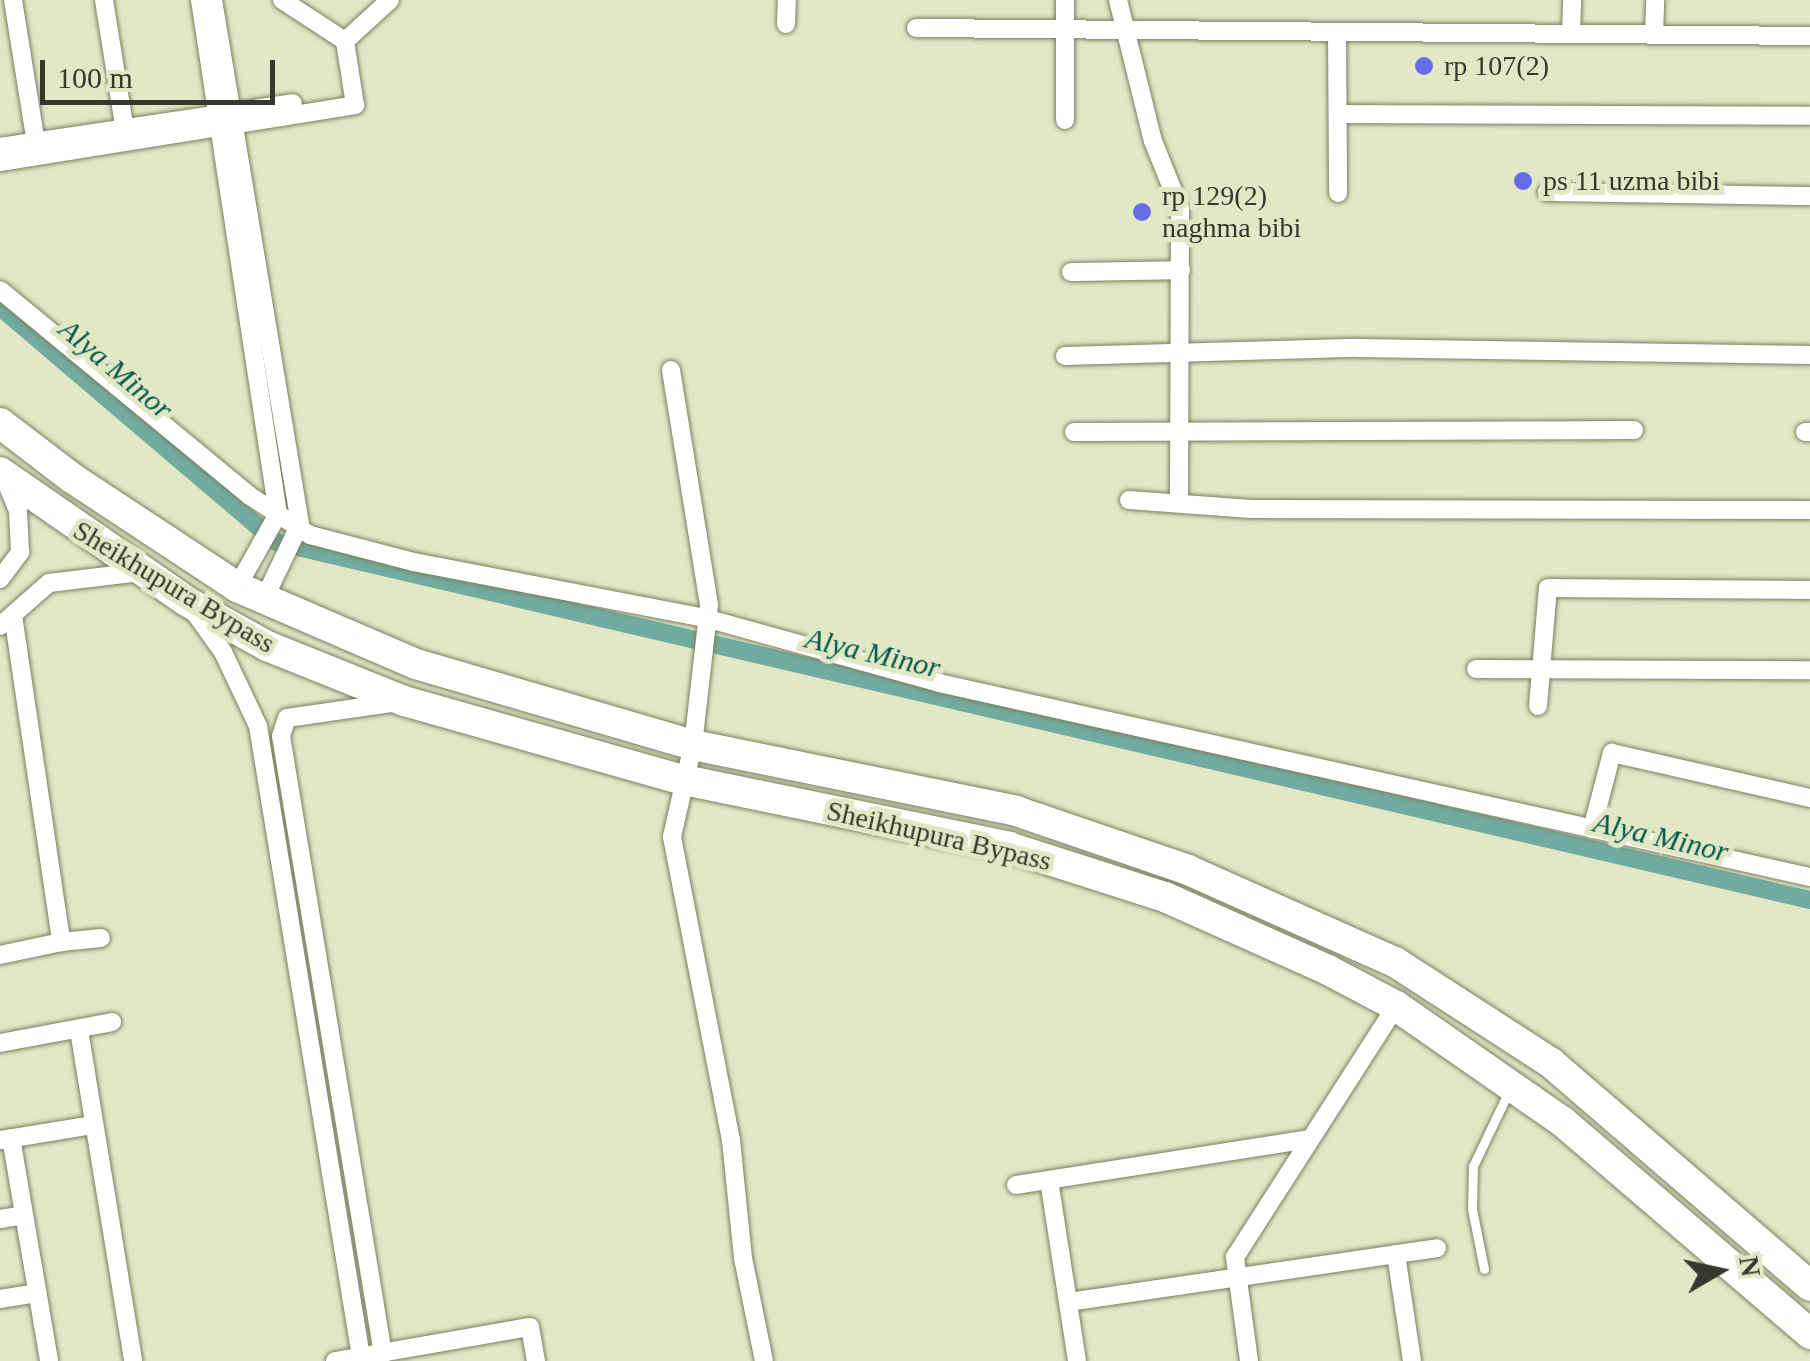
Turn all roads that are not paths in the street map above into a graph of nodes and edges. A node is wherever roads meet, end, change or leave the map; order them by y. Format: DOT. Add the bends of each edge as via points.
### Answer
graph roads {
  1 [pos="13,0"];
  2 [pos="104,0"];
  3 [pos="200,0"];
  4 [pos="213,0"];
  5 [pos="282,0"];
  6 [pos="390,0"];
  7 [pos="787,0"];
  8 [pos="1066,0"];
  9 [pos="1118,0"];
  10 [pos="1572,0"];
  11 [pos="1654,0"];
  12 [pos="786,24"];
  13 [pos="916,28"];
  14 [pos="1065,32"];
  15 [pos="1123,32"];
  16 [pos="1337,34"];
  17 [pos="1572,34"];
  18 [pos="1654,35"];
  19 [pos="1810,36"];
  20 [pos="345,41"];
  21 [pos="1338,114"];
  22 [pos="1810,116"];
  23 [pos="225,119"];
  24 [pos="1065,120"];
  25 [pos="125,135"];
  26 [pos="0,148"];
  27 [pos="37,149"];
  28 [pos="0,162"];
  29 [pos="1338,192"];
  30 [pos="1547,192"];
  31 [pos="1810,196"];
  32 [pos="1180,270"];
  33 [pos="1071,272"];
  34 [pos="0,290"];
  35 [pos="1180,354"];
  36 [pos="1810,355"];
  37 [pos="1065,356"];
  38 [pos="671,370"];
  39 [pos="0,422"];
  40 [pos="1180,430"];
  41 [pos="1634,430"];
  42 [pos="1074,432"];
  43 [pos="2,473"];
  44 [pos="1128,500"];
  45 [pos="1179,500"];
  46 [pos="1810,510"];
  47 [pos="272,528"];
  48 [pos="294,540"];
  49 [pos="141,572"];
  50 [pos="0,579"];
  51 [pos="0,589"];
  52 [pos="1810,590"];
  53 [pos="250,593"];
  54 [pos="186,600"];
  55 [pos="12,616"];
  56 [pos="709,620"];
  57 [pos="1540,666"];
  58 [pos="1476,669"];
  59 [pos="1810,670"];
  60 [pos="404,701"];
  61 [pos="1538,706"];
  62 [pos="692,745"];
  63 [pos="684,780"];
  64 [pos="1810,798"];
  65 [pos="1592,829"];
  66 [pos="1809,873"];
  67 [pos="101,938"];
  68 [pos="62,942"];
  69 [pos="0,954"];
  70 [pos="1396,1006"];
  71 [pos="112,1022"];
  72 [pos="78,1030"];
  73 [pos="0,1042"];
  74 [pos="1512,1084"];
  75 [pos="94,1125"];
  76 [pos="6,1139"];
  77 [pos="1309,1139"];
  78 [pos="1049,1180"];
  79 [pos="1016,1185"];
  80 [pos="24,1215"];
  81 [pos="0,1219"];
  82 [pos="1437,1248"];
  83 [pos="1396,1254"];
  84 [pos="1484,1270"];
  85 [pos="1235,1279"];
  86 [pos="1810,1286"];
  87 [pos="37,1293"];
  88 [pos="0,1300"];
  89 [pos="1068,1302"];
  90 [pos="1810,1334"];
  91 [pos="382,1354"];
  92 [pos="361,1357"];
  93 [pos="48,1361"];
  94 [pos="133,1361"];
  95 [pos="335,1361"];
  96 [pos="536,1361"];
  97 [pos="764,1361"];
  98 [pos="1078,1361"];
  99 [pos="1249,1361"];
  100 [pos="1412,1361"];
  1 -- 27 [label="street"];
  2 -- 25 [label="street"];
  3 -- 23 [label="street"];
  4 -- 23 [label="street"];
  5 -- 20 [label="street"];
  6 -- 20 [label="street"];
  7 -- 12 [label="street"];
  8 -- 14 [label="street"];
  9 -- 15 [label="street"];
  10 -- 17 [label="street"];
  11 -- 18 [label="street"];
  13 -- 14 [label="street"];
  14 -- 15 [label="street"];
  14 -- 24 [label="street"];
  15 -- 16 [label="street"];
  15 -- 32 [label="street" via="1180,208"];
  16 -- 17 [label="street"];
  16 -- 21 [label="street"];
  17 -- 18 [label="street"];
  18 -- 19 [label="street"];
  20 -- 23 [label="street" via="355,105"];
  21 -- 22 [label="street"];
  21 -- 29 [label="street"];
  23 -- 25 [label="street"];
  23 -- 47 [label="street"];
  23 -- 48 [label="street"];
  25 -- 27 [label="street"];
  26 -- 27 [label="street"];
  27 -- 28 [label="street"];
  30 -- 31 [label="street"];
  32 -- 33 [label="street"];
  32 -- 35 [label="street"];
  34 -- 47 [label="street"];
  35 -- 36 [label="street" via="1357,348"];
  35 -- 37 [label="street"];
  35 -- 40 [label="street"];
  38 -- 56 [label="street"];
  39 -- 53 [label="highway, Sheikhupura Bypass" via="72,478"];
  40 -- 41 [label="street"];
  40 -- 42 [label="street"];
  40 -- 45 [label="street"];
  43 -- 49 [label="highway, Sheikhupura Bypass"];
  43 -- 50 [label="street" via="18,511 20,552"];
  44 -- 45 [label="street"];
  45 -- 46 [label="street" via="1251,509"];
  47 -- 48 [label="street"];
  47 -- 53 [label="street"];
  48 -- 53 [label="street"];
  48 -- 56 [label="street"];
  49 -- 54 [label="highway, Sheikhupura Bypass"];
  49 -- 55 [label="street" via="49,583"];
  51 -- 55 [label="street"];
  52 -- 57 [label="street" via="1548,588"];
  53 -- 62 [label="highway, Sheikhupura Bypass" via="416,664"];
  54 -- 60 [label="highway, Sheikhupura Bypass" via="268,646"];
  54 -- 92 [label="street" via="223,652 258,726"];
  55 -- 68 [label="street"];
  56 -- 62 [label="street"];
  56 -- 65 [label="street" via="939,683"];
  57 -- 58 [label="street"];
  57 -- 59 [label="street"];
  57 -- 61 [label="street"];
  60 -- 63 [label="highway, Sheikhupura Bypass"];
  60 -- 91 [label="street" via="286,718 281,736"];
  62 -- 63 [label="street"];
  62 -- 86 [label="highway, Sheikhupura Bypass" via="1016,812 1188,870 1395,962 1551,1064"];
  63 -- 70 [label="highway, Sheikhupura Bypass" via="1009,847 1220,918"];
  63 -- 97 [label="street" via="672,837 731,1140 743,1258"];
  64 -- 65 [label="street" via="1612,753"];
  65 -- 66 [label="street"];
  67 -- 68 [label="street"];
  68 -- 69 [label="street"];
  70 -- 74 [label="highway, Sheikhupura Bypass"];
  70 -- 77 [label="street"];
  71 -- 72 [label="street"];
  72 -- 73 [label="street"];
  72 -- 75 [label="street"];
  74 -- 84 [label="lane" via="1474,1166 1472,1209"];
  74 -- 90 [label="highway, Sheikhupura Bypass"];
  75 -- 76 [label="street"];
  75 -- 94 [label="street"];
  76 -- 80 [label="street"];
  77 -- 78 [label="street"];
  77 -- 85 [label="street" via="1239,1248"];
  78 -- 79 [label="street"];
  78 -- 89 [label="street"];
  80 -- 81 [label="street"];
  80 -- 87 [label="street"];
  82 -- 83 [label="street"];
  83 -- 85 [label="street"];
  83 -- 100 [label="street"];
  85 -- 89 [label="street"];
  85 -- 99 [label="street"];
  87 -- 88 [label="street"];
  87 -- 93 [label="street"];
  89 -- 98 [label="street"];
  91 -- 92 [label="street"];
  91 -- 96 [label="street" via="530,1327"];
  92 -- 95 [label="street"];
}
